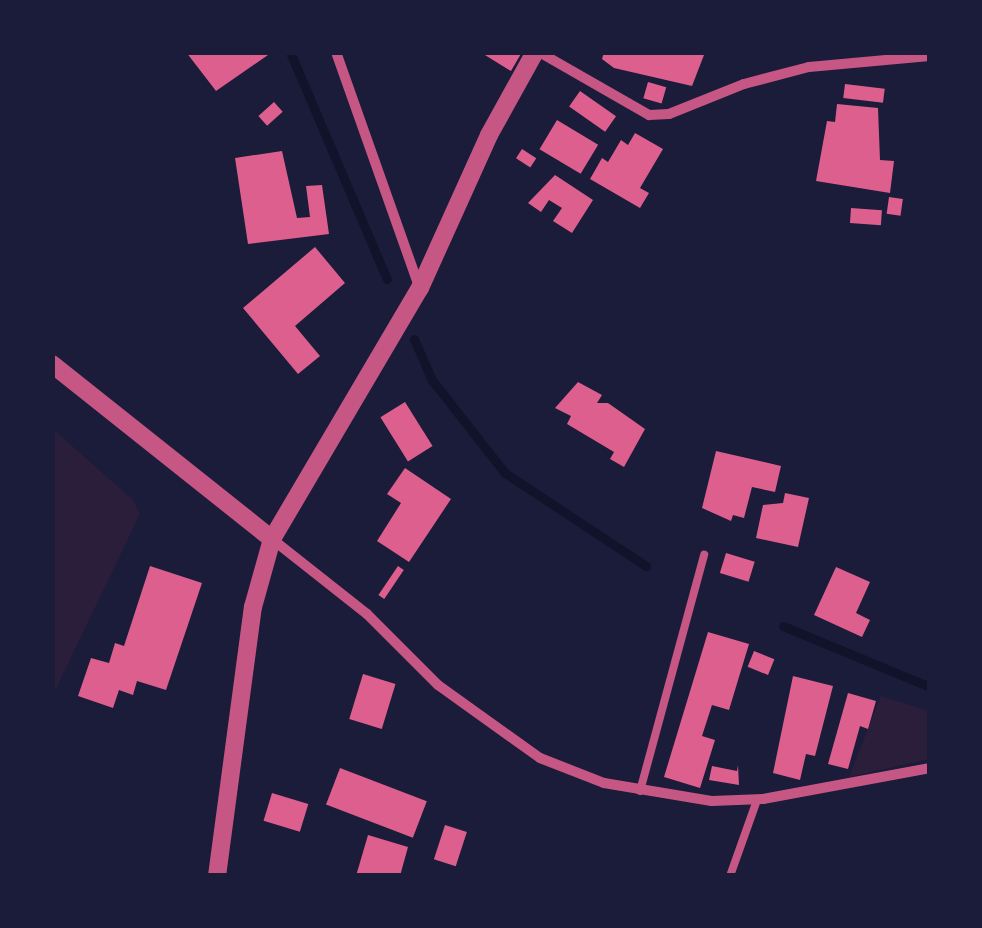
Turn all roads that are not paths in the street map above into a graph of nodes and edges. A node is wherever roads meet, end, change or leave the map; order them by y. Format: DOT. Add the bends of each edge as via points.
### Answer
graph roads {
  1 [pos="336,52"];
  2 [pos="537,52"];
  3 [pos="930,56"];
  4 [pos="420,288"];
  5 [pos="52,364"];
  6 [pos="272,539"];
  7 [pos="704,554"];
  8 [pos="930,768"];
  9 [pos="640,790"];
  10 [pos="758,800"];
  11 [pos="217,876"];
  12 [pos="730,876"];
  1 -- 4 [label="street"];
  2 -- 3 [label="street" via="649,115 670,114 809,67"];
  2 -- 4 [label="street" via="489,135"];
  4 -- 6 [label="street"];
  5 -- 6 [label="street"];
  6 -- 9 [label="street" via="367,614 438,685 540,758"];
  6 -- 11 [label="street" via="253,607"];
  7 -- 9 [label="lane"];
  8 -- 10 [label="street"];
  9 -- 10 [label="street"];
  10 -- 12 [label="lane"];
}
